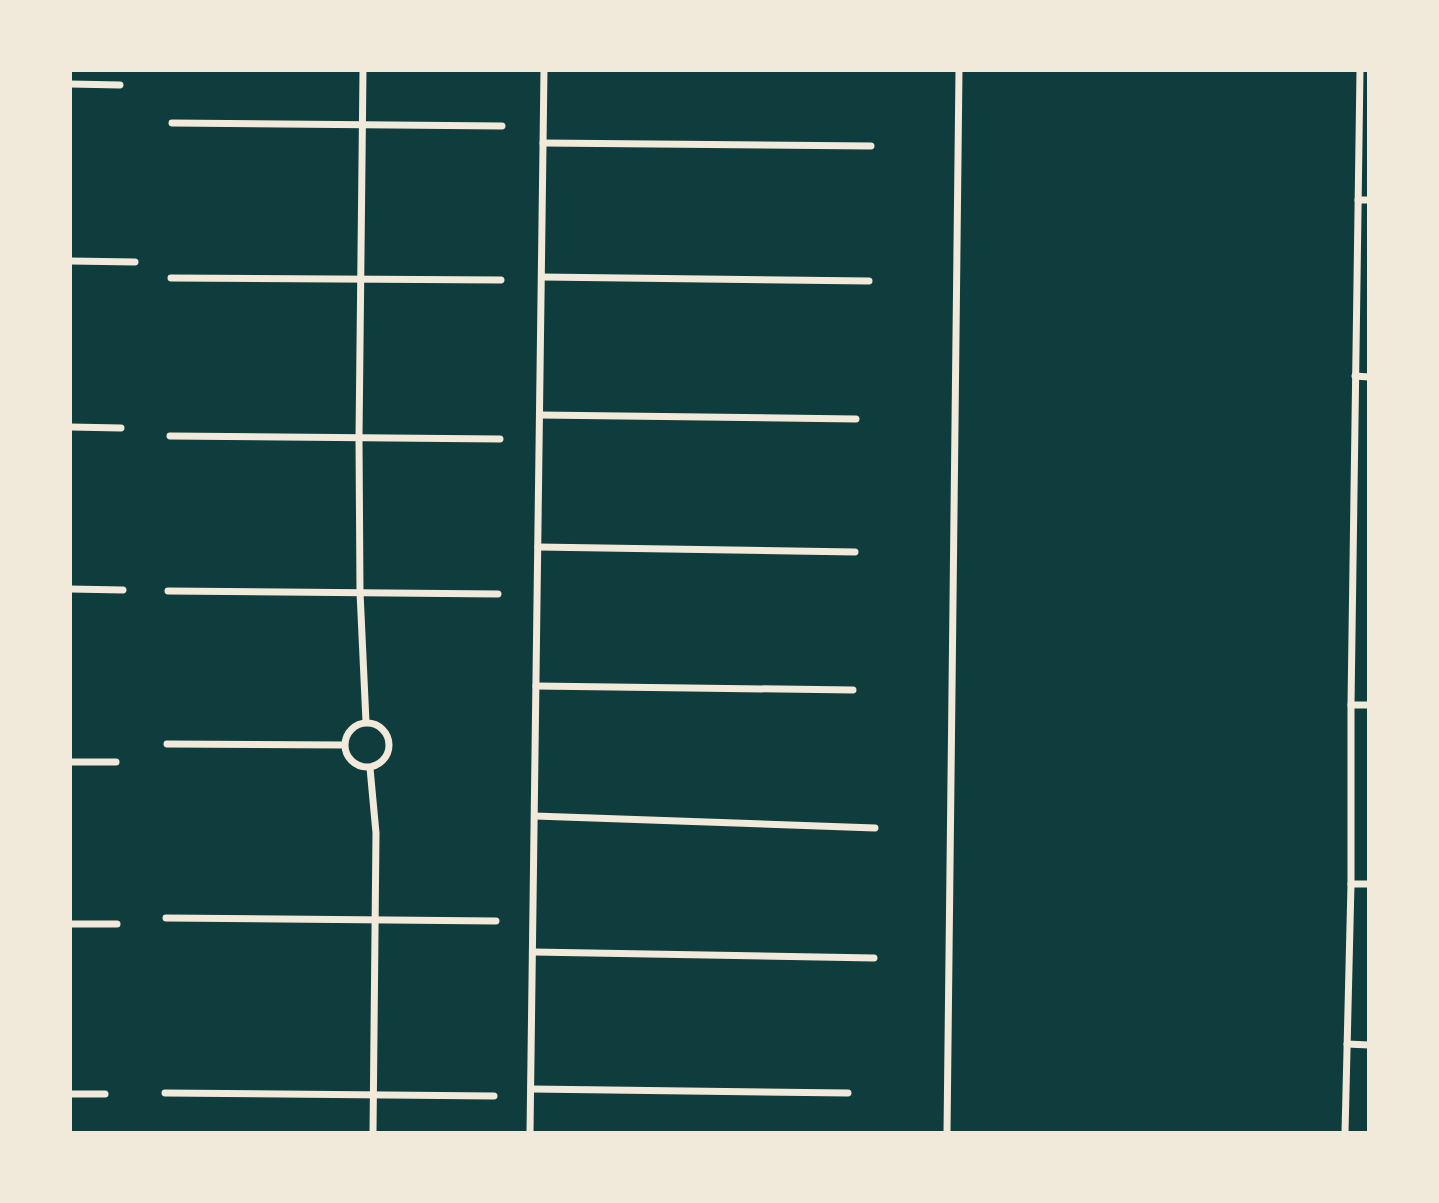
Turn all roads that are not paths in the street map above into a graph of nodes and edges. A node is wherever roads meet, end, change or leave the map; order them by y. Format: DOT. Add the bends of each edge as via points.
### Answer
graph roads {
  1 [pos="363,70"];
  2 [pos="544,70"];
  3 [pos="959,70"];
  4 [pos="1360,70"];
  5 [pos="70,84"];
  6 [pos="120,85"];
  7 [pos="172,123"];
  8 [pos="362,125"];
  9 [pos="502,125"];
  10 [pos="543,143"];
  11 [pos="872,146"];
  12 [pos="1358,200"];
  13 [pos="1369,201"];
  14 [pos="70,261"];
  15 [pos="135,262"];
  16 [pos="542,277"];
  17 [pos="171,278"];
  18 [pos="360,279"];
  19 [pos="501,280"];
  20 [pos="869,281"];
  21 [pos="1355,376"];
  22 [pos="1369,377"];
  23 [pos="540,415"];
  24 [pos="856,419"];
  25 [pos="70,427"];
  26 [pos="121,428"];
  27 [pos="170,436"];
  28 [pos="359,438"];
  29 [pos="500,439"];
  30 [pos="538,547"];
  31 [pos="855,552"];
  32 [pos="70,590"];
  33 [pos="123,590"];
  34 [pos="169,591"];
  35 [pos="360,592"];
  36 [pos="498,594"];
  37 [pos="536,686"];
  38 [pos="853,690"];
  39 [pos="1351,705"];
  40 [pos="1369,705"];
  41 [pos="366,722"];
  42 [pos="167,744"];
  43 [pos="344,745"];
  44 [pos="70,762"];
  45 [pos="116,762"];
  46 [pos="370,768"];
  47 [pos="535,816"];
  48 [pos="875,828"];
  49 [pos="1351,884"];
  50 [pos="1369,884"];
  51 [pos="166,918"];
  52 [pos="375,920"];
  53 [pos="496,921"];
  54 [pos="70,924"];
  55 [pos="117,924"];
  56 [pos="533,952"];
  57 [pos="874,958"];
  58 [pos="1347,1044"];
  59 [pos="1369,1045"];
  60 [pos="531,1088"];
  61 [pos="164,1093"];
  62 [pos="848,1093"];
  63 [pos="70,1094"];
  64 [pos="105,1094"];
  65 [pos="374,1095"];
  66 [pos="494,1096"];
  67 [pos="373,1133"];
  68 [pos="530,1133"];
  69 [pos="947,1133"];
  70 [pos="1345,1133"];
  1 -- 8 [label="street"];
  2 -- 10 [label="street"];
  3 -- 69 [label="street"];
  4 -- 12 [label="street"];
  5 -- 6 [label="street"];
  7 -- 8 [label="street"];
  8 -- 9 [label="street"];
  8 -- 18 [label="street"];
  10 -- 11 [label="street"];
  10 -- 16 [label="street"];
  12 -- 13 [label="street"];
  12 -- 21 [label="street"];
  14 -- 15 [label="street"];
  16 -- 20 [label="street"];
  16 -- 23 [label="street"];
  17 -- 18 [label="street"];
  18 -- 19 [label="street"];
  18 -- 28 [label="street"];
  21 -- 22 [label="street"];
  21 -- 39 [label="street"];
  23 -- 24 [label="street"];
  23 -- 30 [label="street"];
  25 -- 26 [label="street"];
  27 -- 28 [label="street"];
  28 -- 29 [label="street"];
  28 -- 35 [label="street"];
  30 -- 31 [label="street"];
  30 -- 37 [label="street"];
  32 -- 33 [label="street"];
  34 -- 35 [label="street"];
  35 -- 36 [label="street"];
  35 -- 41 [label="street"];
  37 -- 38 [label="street"];
  37 -- 47 [label="street"];
  39 -- 40 [label="street"];
  39 -- 49 [label="street"];
  41 -- 43 [label="street" via="355,725"];
  41 -- 46 [label="street" via="377,724 390,743 388,754"];
  42 -- 43 [label="street"];
  43 -- 46 [label="street" via="357,765"];
  44 -- 45 [label="street"];
  46 -- 52 [label="street" via="376,833"];
  47 -- 48 [label="street"];
  47 -- 56 [label="street"];
  49 -- 50 [label="street"];
  49 -- 58 [label="street"];
  51 -- 52 [label="street"];
  52 -- 53 [label="street"];
  52 -- 65 [label="street"];
  54 -- 55 [label="street"];
  56 -- 57 [label="street"];
  56 -- 60 [label="street"];
  58 -- 59 [label="street"];
  58 -- 70 [label="street"];
  60 -- 62 [label="street"];
  60 -- 68 [label="street"];
  61 -- 65 [label="street"];
  63 -- 64 [label="street"];
  65 -- 66 [label="street"];
  65 -- 67 [label="street"];
}
